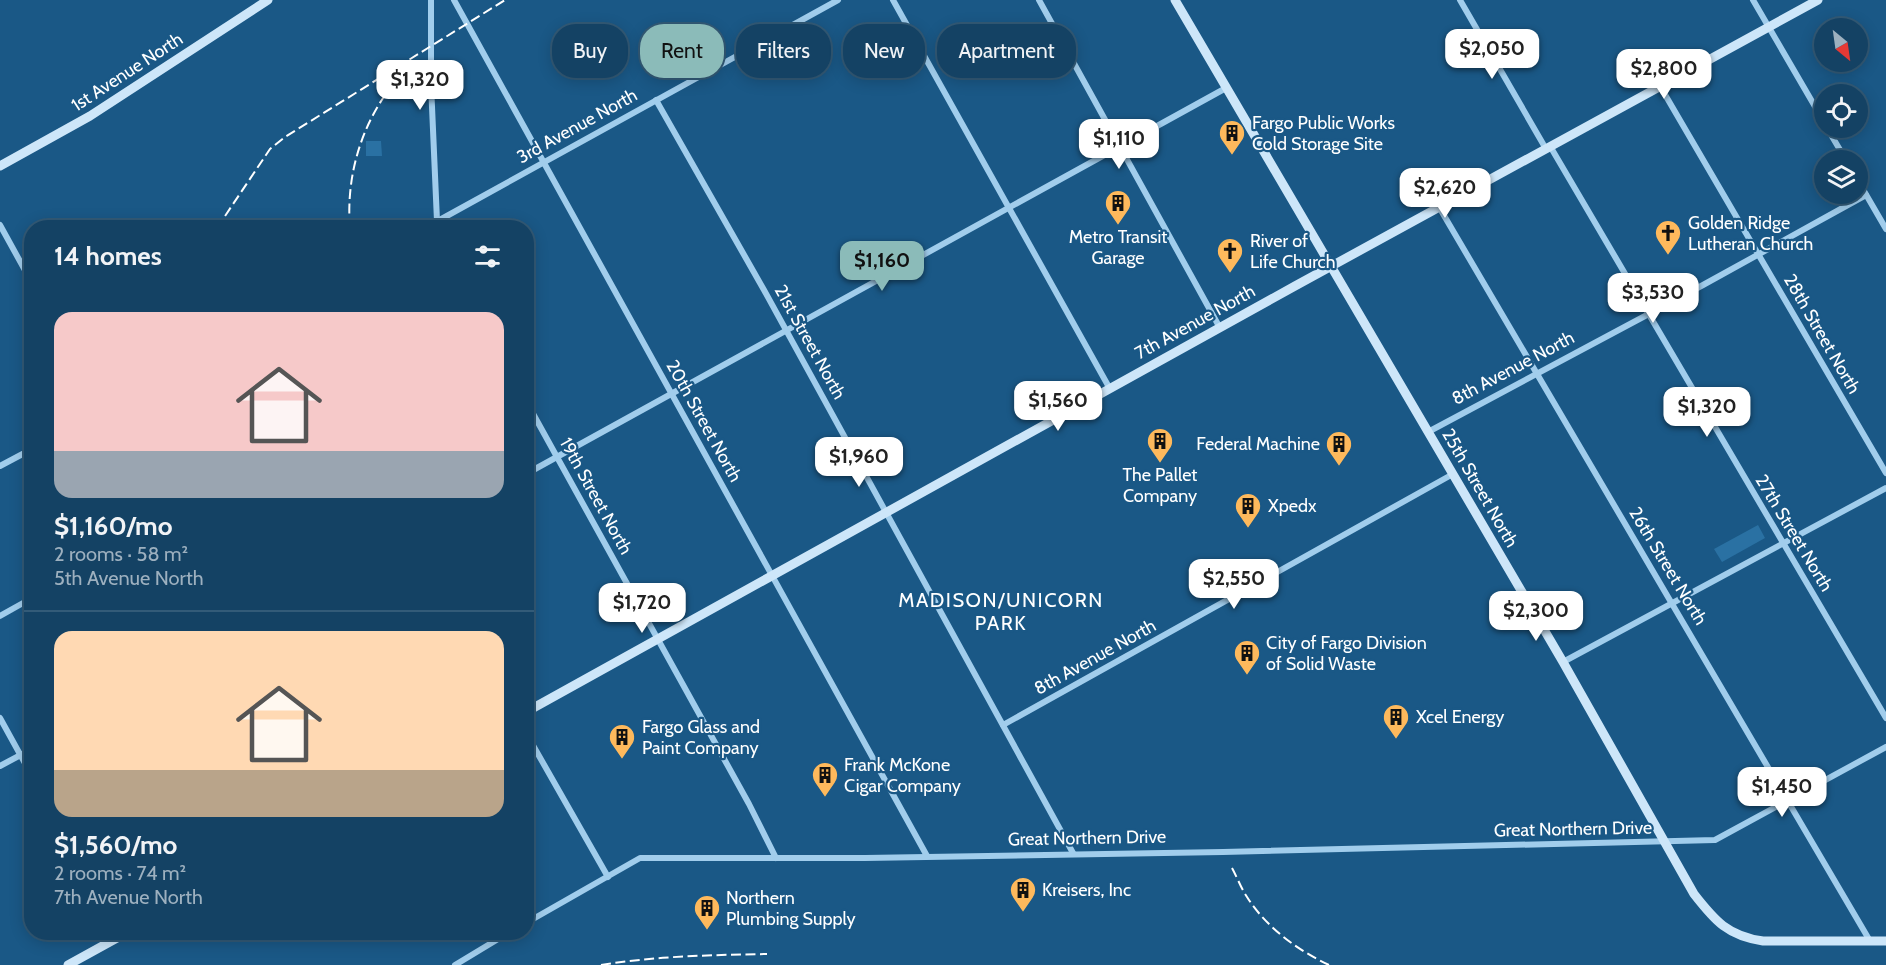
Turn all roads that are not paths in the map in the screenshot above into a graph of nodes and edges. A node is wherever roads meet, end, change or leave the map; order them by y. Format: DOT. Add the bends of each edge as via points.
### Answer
graph roads {
  1 [pos="268,0"];
  2 [pos="431,0"];
  3 [pos="454,0"];
  4 [pos="838,0"];
  5 [pos="893,0"];
  6 [pos="1039,0"];
  7 [pos="1175,0"];
  8 [pos="1460,0"];
  9 [pos="1753,0"];
  10 [pos="1818,0"];
  11 [pos="1769,27"];
  12 [pos="1660,86"];
  13 [pos="1226,87"];
  14 [pos="656,100"];
  15 [pos="1814,105"];
  16 [pos="1120,146"];
  17 [pos="1548,147"];
  18 [pos="544,162"];
  19 [pos="0,166"];
  20 [pos="1868,198"];
  21 [pos="1850,204"];
  22 [pos="1439,207"];
  23 [pos="1009,208"];
  24 [pos="437,220"];
  25 [pos="439,220"];
  26 [pos="0,225"];
  27 [pos="1886,229"];
  28 [pos="1758,254"];
  29 [pos="1331,266"];
  30 [pos="24,268"];
  31 [pos="1648,313"];
  32 [pos="1220,328"];
  33 [pos="786,331"];
  34 [pos="1537,373"];
  35 [pos="1110,389"];
  36 [pos="672,394"];
  37 [pos="534,415"];
  38 [pos="1428,432"];
  39 [pos="24,453"];
  40 [pos="558,457"];
  41 [pos="0,466"];
  42 [pos="534,470"];
  43 [pos="1886,473"];
  44 [pos="1453,474"];
  45 [pos="1886,488"];
  46 [pos="886,512"];
  47 [pos="1783,544"];
  48 [pos="773,576"];
  49 [pos="24,602"];
  50 [pos="1673,603"];
  51 [pos="0,616"];
  52 [pos="658,639"];
  53 [pos="1563,662"];
  54 [pos="534,708"];
  55 [pos="0,718"];
  56 [pos="1886,718"];
  57 [pos="1003,725"];
  58 [pos="534,747"];
  59 [pos="1886,747"];
  60 [pos="24,753"];
  61 [pos="20,755"];
  62 [pos="24,762"];
  63 [pos="0,766"];
  64 [pos="1788,800"];
  65 [pos="1665,842"];
  66 [pos="1073,854"];
  67 [pos="927,856"];
  68 [pos="776,858"];
  69 [pos="608,877"];
  70 [pos="534,919"];
  71 [pos="111,940"];
  72 [pos="496,940"];
  73 [pos="1870,941"];
  74 [pos="1886,941"];
  75 [pos="68,965"];
  76 [pos="455,965"];
  1 -- 19 [label="street, 1st Avenue North" via="90,116"];
  2 -- 24 [label="street"];
  3 -- 18 [label="street, 20th Street North"];
  4 -- 14 [label="street, 3rd Avenue North"];
  5 -- 23 [label="street"];
  6 -- 16 [label="street"];
  7 -- 13 [label="street, 25th Street North"];
  8 -- 17 [label="street, 27th Street North"];
  9 -- 11 [label="street"];
  10 -- 11 [label="street, 7th Avenue North"];
  11 -- 12 [label="street, 7th Avenue North"];
  11 -- 15 [label="street"];
  12 -- 17 [label="street, 7th Avenue North"];
  12 -- 28 [label="street, 28th Street North"];
  13 -- 16 [label="street"];
  13 -- 29 [label="street, 25th Street North"];
  14 -- 18 [label="street, 3rd Avenue North"];
  14 -- 33 [label="street, 21st Street North"];
  16 -- 23 [label="street"];
  16 -- 32 [label="street"];
  17 -- 22 [label="street, 7th Avenue North"];
  17 -- 31 [label="street, 27th Street North"];
  18 -- 25 [label="street, 3rd Avenue North"];
  18 -- 36 [label="street, 20th Street North"];
  20 -- 27 [label="street"];
  21 -- 28 [label="street, 8th Avenue North"];
  22 -- 29 [label="street, 7th Avenue North"];
  22 -- 34 [label="street, 26th Street North"];
  23 -- 33 [label="street"];
  23 -- 35 [label="street"];
  26 -- 30 [label="street"];
  28 -- 31 [label="street, 8th Avenue North"];
  28 -- 43 [label="street, 28th Street North"];
  29 -- 32 [label="street, 7th Avenue North"];
  29 -- 38 [label="street, 25th Street North"];
  31 -- 34 [label="street, 8th Avenue North"];
  31 -- 47 [label="street, 27th Street North"];
  32 -- 35 [label="street, 7th Avenue North"];
  33 -- 36 [label="street"];
  33 -- 46 [label="street, 21st Street North"];
  34 -- 38 [label="street, 8th Avenue North"];
  34 -- 50 [label="street, 26th Street North"];
  35 -- 46 [label="street, 7th Avenue North"];
  36 -- 40 [label="street"];
  36 -- 48 [label="street, 20th Street North"];
  37 -- 40 [label="street, 19th Street North"];
  38 -- 44 [label="street, 25th Street North"];
  39 -- 41 [label="street"];
  40 -- 42 [label="street"];
  40 -- 52 [label="street, 19th Street North"];
  44 -- 53 [label="street, 25th Street North"];
  44 -- 57 [label="street, 8th Avenue North"];
  45 -- 47 [label="street"];
  46 -- 48 [label="street, 7th Avenue North"];
  46 -- 57 [label="street, 21st Street North"];
  47 -- 50 [label="street"];
  47 -- 56 [label="street, 27th Street North"];
  48 -- 52 [label="street, 7th Avenue North"];
  48 -- 67 [label="street, 20th Street North"];
  49 -- 51 [label="street"];
  50 -- 53 [label="street"];
  50 -- 64 [label="street, 26th Street North"];
  52 -- 54 [label="street, 7th Avenue North"];
  52 -- 68 [label="street, 19th Street North"];
  53 -- 65 [label="street, 25th Street North"];
  55 -- 61 [label="street"];
  57 -- 66 [label="street, 21st Street North"];
  58 -- 69 [label="street"];
  59 -- 64 [label="street, Great Northern Drive"];
  60 -- 61 [label="street"];
  61 -- 62 [label="street"];
  61 -- 63 [label="street"];
  64 -- 65 [label="street, Great Northern Drive" via="1715,840"];
  64 -- 73 [label="street, 26th Street North"];
  65 -- 66 [label="street, Great Northern Drive"];
  65 -- 73 [label="street, 25th Street North" via="1694,894 1727,930 1751,939"];
  66 -- 67 [label="street, Great Northern Drive"];
  67 -- 68 [label="street, Great Northern Drive"];
  68 -- 69 [label="street, Great Northern Drive" via="640,858"];
  69 -- 70 [label="street, Great Northern Drive"];
  71 -- 75 [label="street"];
  72 -- 76 [label="street"];
  73 -- 74 [label="street, 25th Street North"];
}
